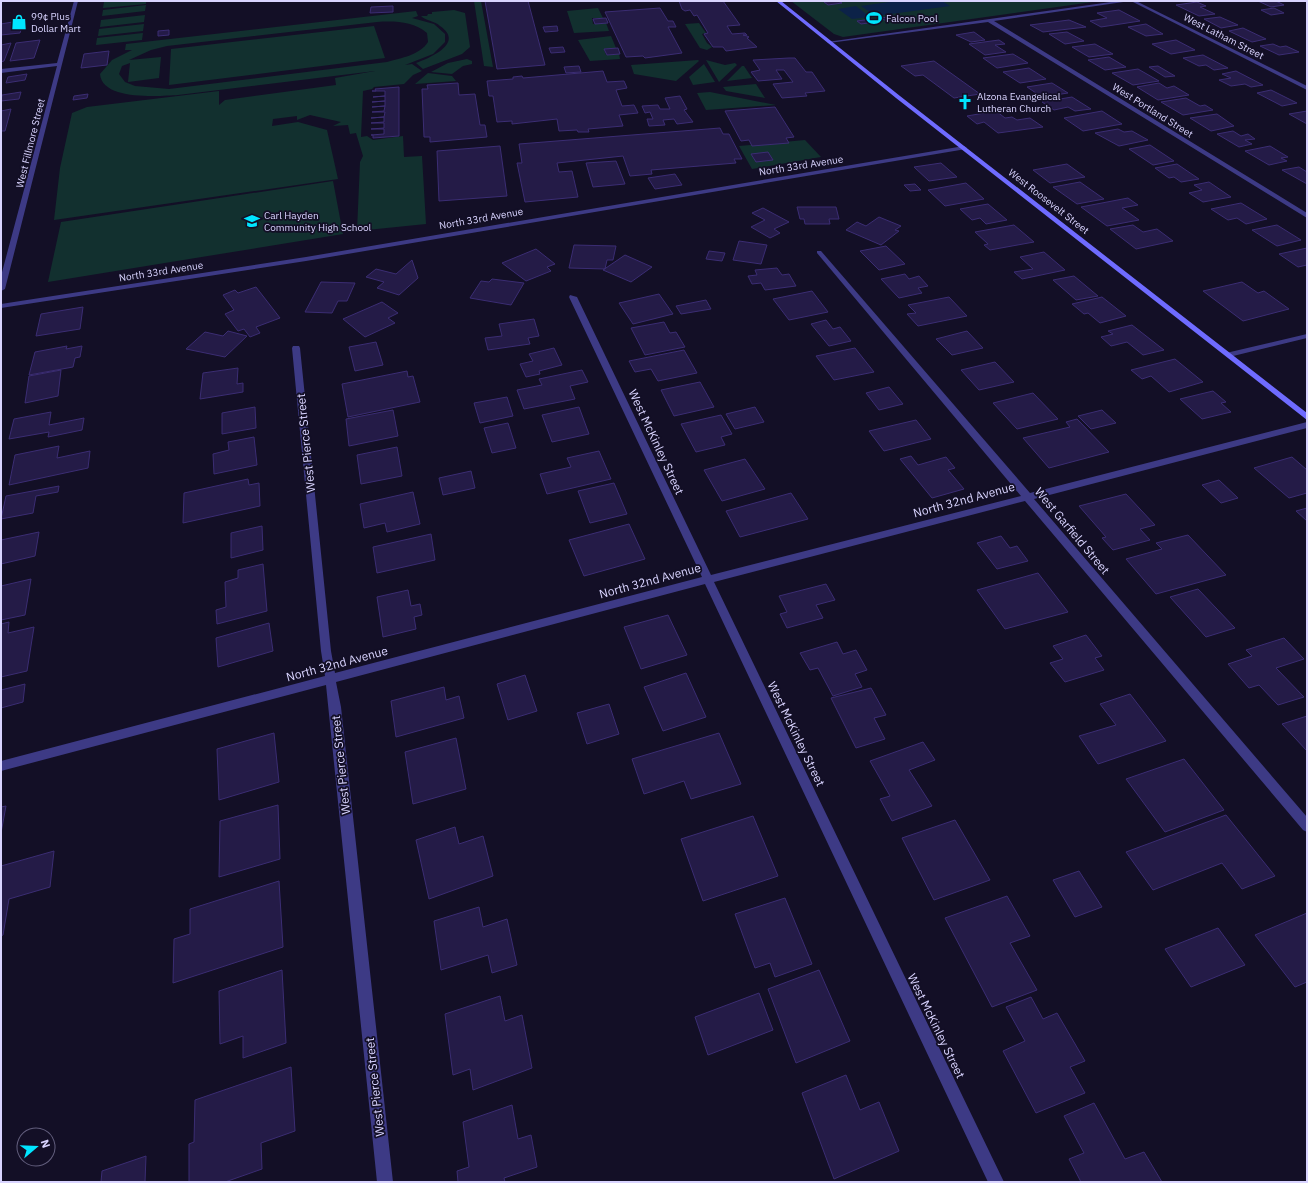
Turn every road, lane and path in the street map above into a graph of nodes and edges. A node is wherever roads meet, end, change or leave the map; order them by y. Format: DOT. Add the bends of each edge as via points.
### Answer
graph roads {
  1 [pos="76,1"];
  2 [pos="778,1"];
  3 [pos="1128,1"];
  4 [pos="1133,1"];
  5 [pos="989,20"];
  6 [pos="829,42"];
  7 [pos="59,64"];
  8 [pos="1,71"];
  9 [pos="1307,88"];
  10 [pos="964,148"];
  11 [pos="1307,216"];
  12 [pos="819,252"];
  13 [pos="1,289"];
  14 [pos="573,297"];
  15 [pos="1,306"];
  16 [pos="1307,336"];
  17 [pos="296,348"];
  18 [pos="1229,355"];
  19 [pos="1307,417"];
  20 [pos="1307,425"];
  21 [pos="1026,497"];
  22 [pos="707,580"];
  23 [pos="330,679"];
  24 [pos="1,766"];
  25 [pos="1307,826"];
  26 [pos="385,1182"];
  27 [pos="996,1182"];
  1 -- 7 [label="street, West Fillmore Street"];
  2 -- 6 [label="street, West Roosevelt Street"];
  3 -- 5 [label="street"];
  4 -- 9 [label="street, West Latham Street"];
  5 -- 6 [label="street"];
  5 -- 11 [label="street, West Portland Street"];
  6 -- 10 [label="street, West Roosevelt Street"];
  7 -- 8 [label="street"];
  7 -- 13 [label="street, West Fillmore Street"];
  10 -- 15 [label="street, North 33rd Avenue" via="306,259"];
  10 -- 18 [label="street, West Roosevelt Street"];
  12 -- 21 [label="street, West Garfield Street"];
  14 -- 22 [label="street, West McKinley Street"];
  16 -- 18 [label="street"];
  17 -- 23 [label="street, West Pierce Street"];
  18 -- 19 [label="street, West Roosevelt Street"];
  20 -- 21 [label="street, North 32nd Avenue"];
  21 -- 22 [label="street, North 32nd Avenue"];
  21 -- 25 [label="street, West Garfield Street"];
  22 -- 23 [label="street, North 32nd Avenue"];
  22 -- 27 [label="street, West McKinley Street"];
  23 -- 24 [label="street, North 32nd Avenue"];
  23 -- 26 [label="street, West Pierce Street"];
}
